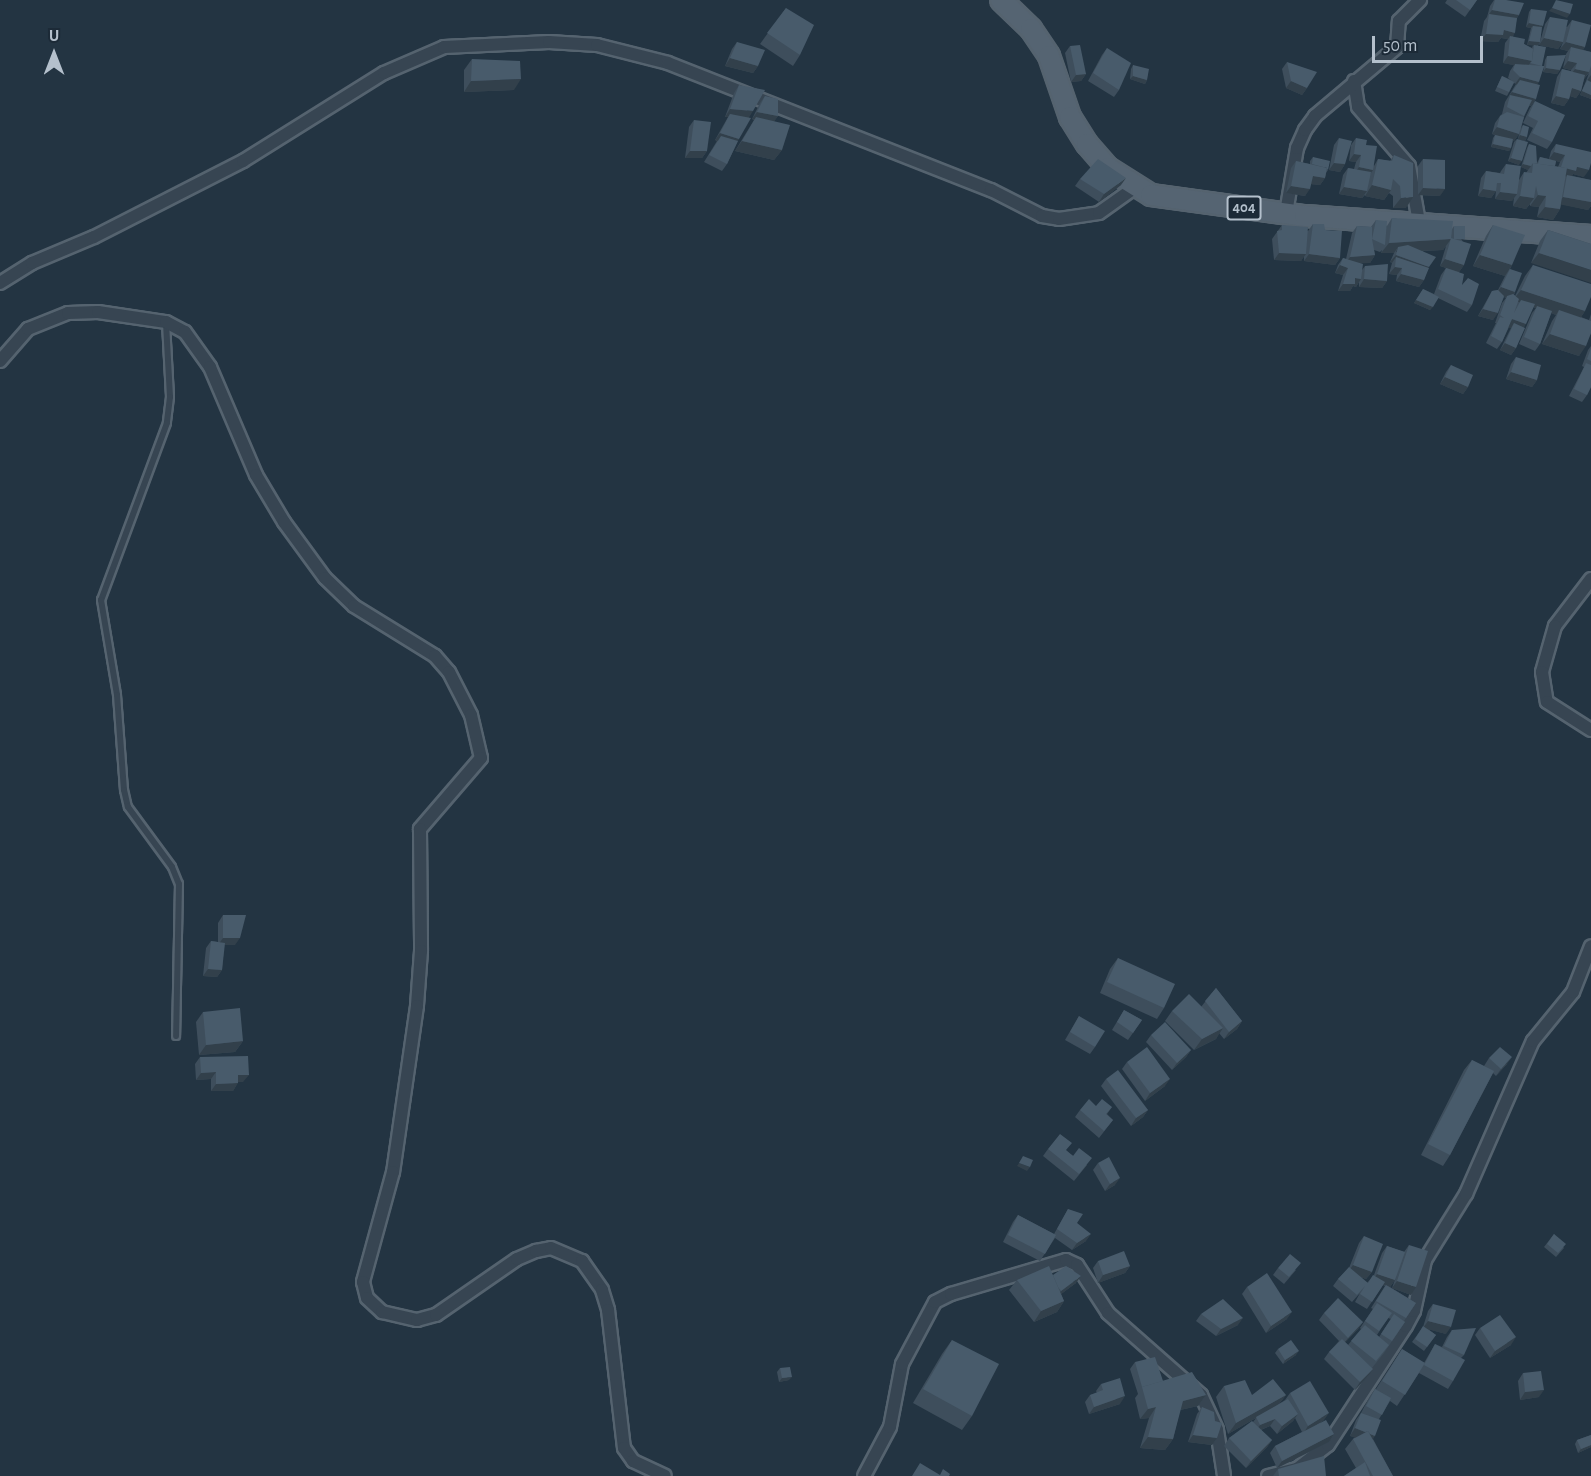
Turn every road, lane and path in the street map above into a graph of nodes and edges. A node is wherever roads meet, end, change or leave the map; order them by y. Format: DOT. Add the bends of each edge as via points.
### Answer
graph roads {
  1 [pos="1001,0"];
  2 [pos="1420,0"];
  3 [pos="1354,81"];
  4 [pos="1134,188"];
  5 [pos="1286,213"];
  6 [pos="1419,222"];
  7 [pos="1591,236"];
  8 [pos="0,283"];
  9 [pos="166,322"];
  10 [pos="0,361"];
  11 [pos="1591,579"];
  12 [pos="1591,730"];
  13 [pos="1591,946"];
  14 [pos="176,1036"];
  15 [pos="665,1476"];
  16 [pos="864,1476"];
  17 [pos="1224,1476"];
  18 [pos="1268,1476"];
  1 -- 4 [label="main road, 404" via="1025,23 1049,56 1070,117 1087,144"];
  2 -- 3 [label="street" via="1398,24 1397,47"];
  3 -- 5 [label="street" via="1305,130 1297,148"];
  3 -- 6 [label="street" via="1358,107 1412,171"];
  4 -- 5 [label="main road, 404" via="1151,195"];
  4 -- 8 [label="street" via="1099,213 1067,218 1042,216 991,190 668,63 597,45 549,42 444,47 384,73 243,161"];
  5 -- 6 [label="main road, 404"];
  6 -- 7 [label="main road, 404"];
  9 -- 10 [label="street" via="98,312 68,313 28,329"];
  9 -- 14 [label="lane" via="170,397 167,423 101,600 117,694 128,807 172,867 179,884"];
  9 -- 15 [label="street" via="185,332 204,355 256,475 304,550 354,606 435,656 449,672 471,715 481,746 475,768 420,829 420,976 393,1172 365,1267 367,1298 382,1312 417,1320 436,1315 518,1258 536,1251 551,1248 582,1261 602,1290 608,1310 624,1448 633,1461"];
  11 -- 12 [label="street" via="1555,626 1542,672 1547,702"];
  13 -- 18 [label="street" via="1573,992 1533,1041 1466,1194 1425,1260 1414,1311 1406,1326 1328,1445 1297,1469"];
  16 -- 17 [label="street" via="891,1426 902,1364 935,1302 1066,1260 1077,1265 1108,1313 1201,1395 1217,1430"];
}
